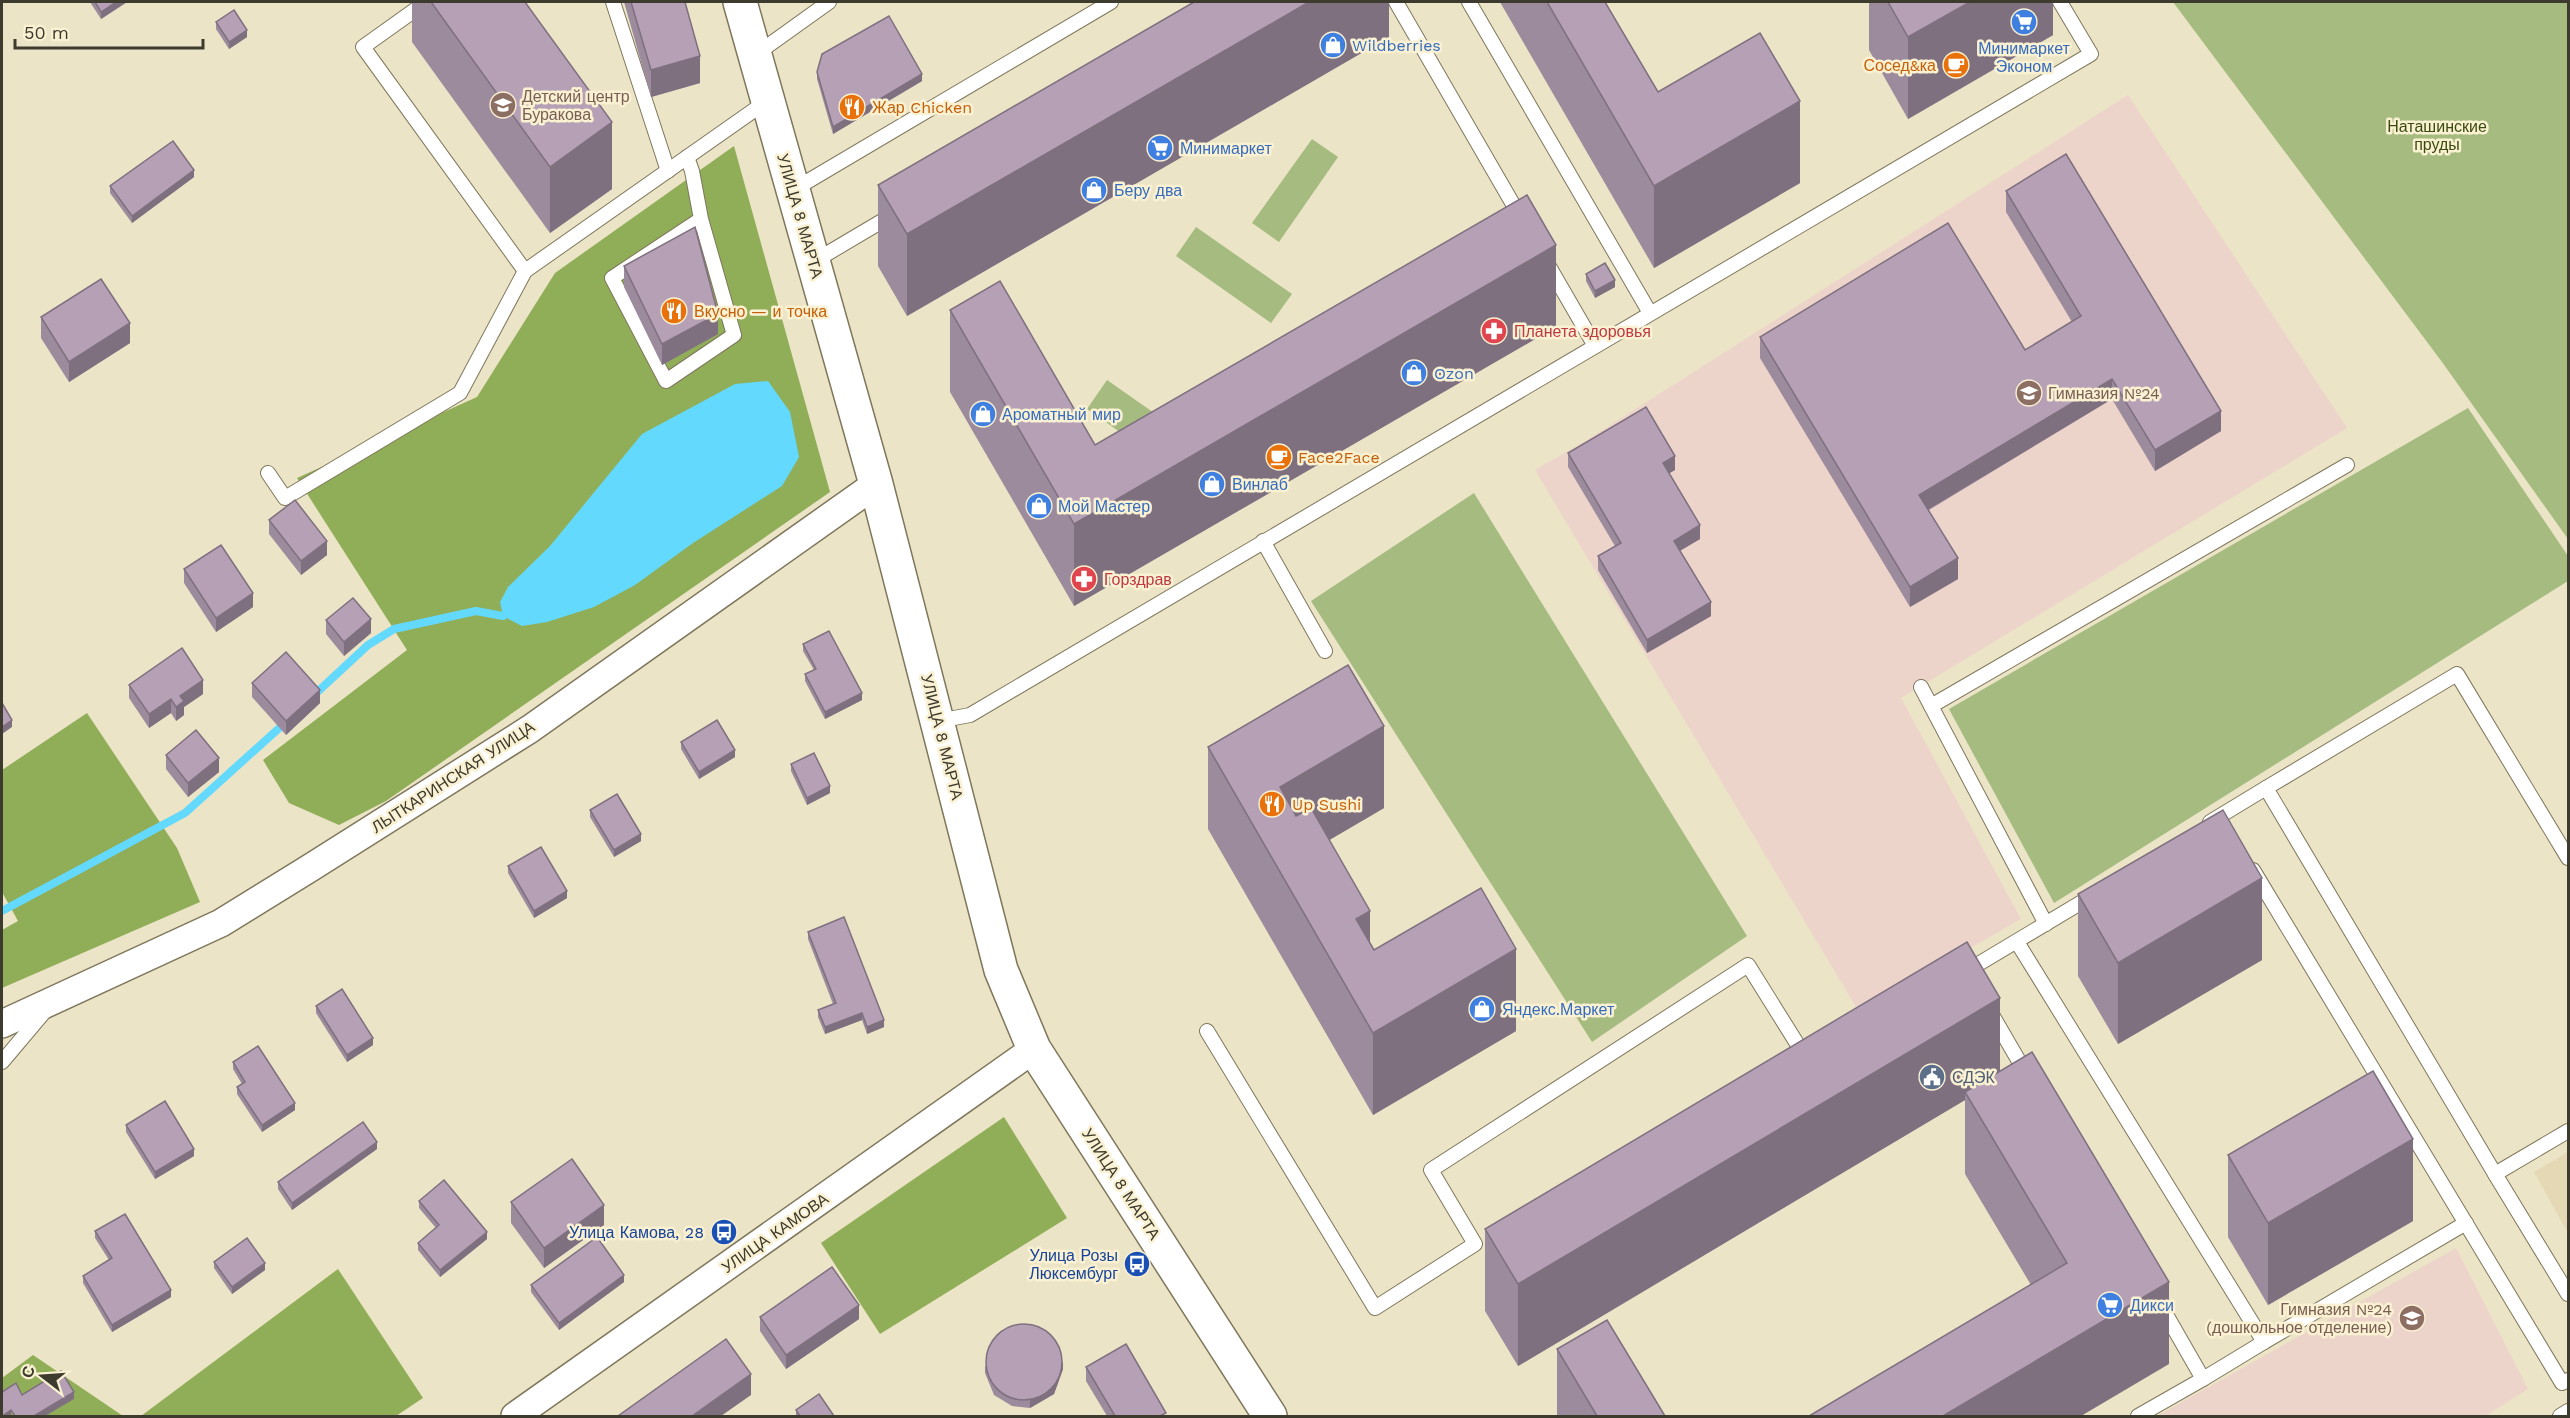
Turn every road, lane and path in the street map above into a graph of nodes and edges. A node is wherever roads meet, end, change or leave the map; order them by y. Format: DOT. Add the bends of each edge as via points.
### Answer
graph roads {
  1 [pos="426,2"];
  2 [pos="613,2"];
  3 [pos="740,2"];
  4 [pos="829,2"];
  5 [pos="1111,2"];
  6 [pos="1396,2"];
  7 [pos="1469,2"];
  8 [pos="2060,2"];
  9 [pos="755,55"];
  10 [pos="768,101"];
  11 [pos="687,157"];
  12 [pos="668,171"];
  13 [pos="793,190"];
  14 [pos="906,207"];
  15 [pos="701,219"];
  16 [pos="1526,228"];
  17 [pos="1538,247"];
  18 [pos="813,262"];
  19 [pos="525,271"];
  20 [pos="1650,313"];
  21 [pos="1595,346"];
  22 [pos="2347,465"];
  23 [pos="268,473"];
  24 [pos="876,484"];
  25 [pos="1263,541"];
  26 [pos="1324,651"];
  27 [pos="1921,687"];
  28 [pos="1931,706"];
  29 [pos="938,721"];
  30 [pos="2266,788"];
  31 [pos="2220,816"];
  32 [pos="2200,828"];
  33 [pos="2229,831"];
  34 [pos="2245,858"];
  35 [pos="2568,858"];
  36 [pos="2104,888"];
  37 [pos="2046,924"];
  38 [pos="2017,942"];
  39 [pos="1975,985"];
  40 [pos="55,1000"];
  41 [pos="1985,1003"];
  42 [pos="2,1024"];
  43 [pos="1208,1031"];
  44 [pos="1034,1048"];
  45 [pos="1818,1059"];
  46 [pos="2,1062"];
  47 [pos="2033,1085"];
  48 [pos="2568,1131"];
  49 [pos="2495,1174"];
  50 [pos="2466,1223"];
  51 [pos="2153,1292"];
  52 [pos="2568,1294"];
  53 [pos="2264,1342"];
  54 [pos="2203,1378"];
  55 [pos="2568,1380"];
  56 [pos="2568,1411"];
  57 [pos="514,1416"];
  58 [pos="1270,1416"];
  59 [pos="2138,1416"];
  60 [pos="2560,1416"];
  1 -- 19 [label="lane" via="363,47"];
  2 -- 12 [label="lane"];
  3 -- 9 [label="street, УЛИЦА 8 МАРТА"];
  4 -- 9 [label="lane"];
  5 -- 13 [label="lane"];
  6 -- 16 [label="lane"];
  7 -- 20 [label="lane"];
  8 -- 20 [label="lane" via="2091,54"];
  9 -- 10 [label="street, УЛИЦА 8 МАРТА"];
  10 -- 11 [label="lane"];
  10 -- 13 [label="street, УЛИЦА 8 МАРТА"];
  11 -- 12 [label="lane"];
  11 -- 15 [label="lane"];
  12 -- 19 [label="lane"];
  13 -- 18 [label="street, УЛИЦА 8 МАРТА"];
  14 -- 18 [label="lane"];
  15 -- 15 [label="lane" via="612,278 666,381 734,335"];
  17 -- 21 [label="lane"];
  18 -- 24 [label="street, УЛИЦА 8 МАРТА"];
  19 -- 23 [label="lane" via="460,393 285,498"];
  20 -- 21 [label="lane"];
  21 -- 25 [label="lane"];
  22 -- 28 [label="lane"];
  24 -- 29 [label="street, УЛИЦА 8 МАРТА"];
  24 -- 40 [label="street, ЛЫТКАРИНСКАЯ УЛИЦА" via="530,729 310,868 221,923"];
  25 -- 26 [label="lane"];
  25 -- 29 [label="lane" via="970,715"];
  27 -- 28 [label="lane"];
  28 -- 37 [label="lane"];
  29 -- 44 [label="street, УЛИЦА 8 МАРТА" via="1001,970"];
  30 -- 31 [label="lane"];
  30 -- 35 [label="lane" via="2457,674"];
  30 -- 49 [label="lane"];
  31 -- 32 [label="lane"];
  31 -- 33 [label="lane"];
  34 -- 50 [label="lane"];
  36 -- 37 [label="lane"];
  37 -- 38 [label="lane"];
  38 -- 39 [label="lane" via="1962,974"];
  38 -- 53 [label="lane"];
  40 -- 42 [label="street, ЛЫТКАРИНСКАЯ УЛИЦА"];
  40 -- 46 [label="lane"];
  41 -- 47 [label="lane"];
  43 -- 45 [label="lane" via="1375,1308 1475,1244 1431,1170 1748,965 1809,1064"];
  44 -- 57 [label="street, УЛИЦА КАМОВА"];
  44 -- 58 [label="street, УЛИЦА 8 МАРТА"];
  48 -- 49 [label="lane"];
  49 -- 52 [label="lane"];
  50 -- 53 [label="lane"];
  50 -- 55 [label="lane" via="2562,1383"];
  51 -- 54 [label="lane"];
  53 -- 54 [label="lane"];
  54 -- 59 [label="lane"];
  56 -- 60 [label="lane"];
}
